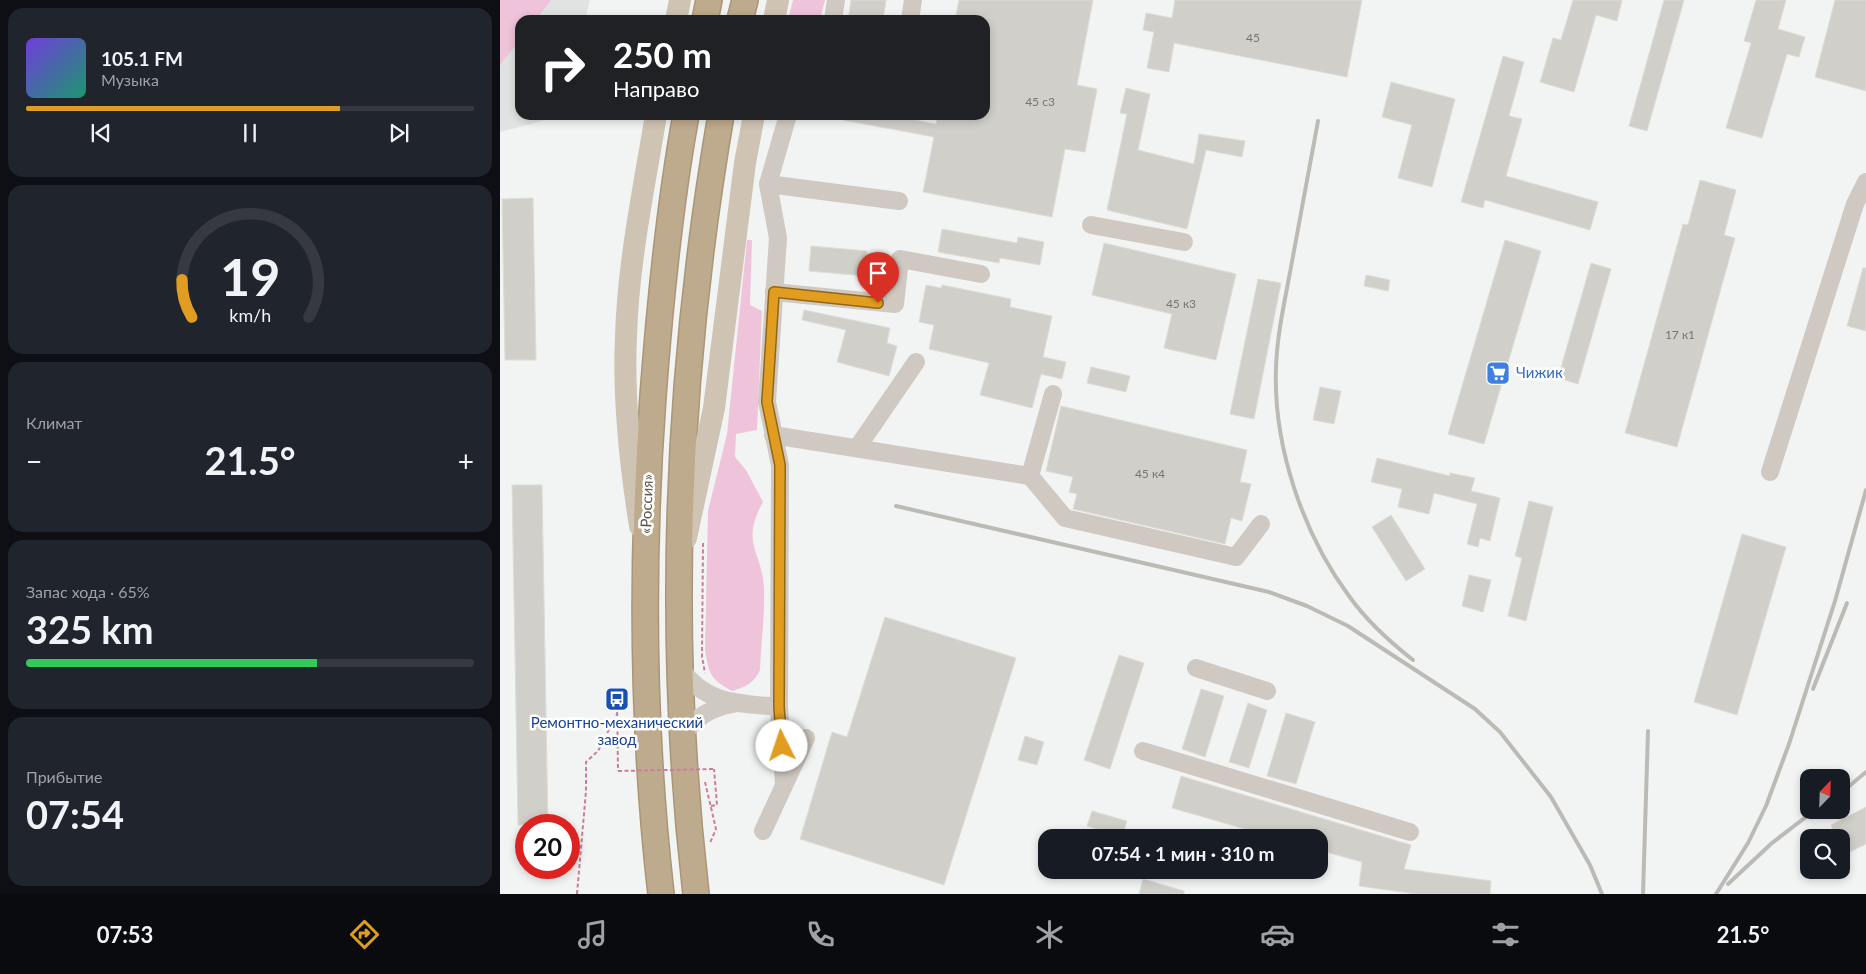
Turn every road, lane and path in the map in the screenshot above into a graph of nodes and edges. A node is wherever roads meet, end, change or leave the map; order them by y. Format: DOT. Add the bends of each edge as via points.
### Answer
graph roads {
  1 [pos="680,0"];
  2 [pos="709,0"];
  3 [pos="745,0"];
  4 [pos="778,0"];
  5 [pos="836,0"];
  6 [pos="913,0"];
  7 [pos="677,15"];
  8 [pos="706,15"];
  9 [pos="741,15"];
  10 [pos="775,15"];
  11 [pos="834,15"];
  12 [pos="911,15"];
  13 [pos="655,120"];
  14 [pos="685,120"];
  15 [pos="720,120"];
  16 [pos="753,120"];
  17 [pos="787,120"];
  18 [pos="1866,182"];
  19 [pos="768,184"];
  20 [pos="899,201"];
  21 [pos="1091,225"];
  22 [pos="1184,242"];
  23 [pos="981,274"];
  24 [pos="774,292"];
  25 [pos="916,362"];
  26 [pos="1053,394"];
  27 [pos="774,435"];
  28 [pos="856,448"];
  29 [pos="1770,472"];
  30 [pos="1030,476"];
  31 [pos="1261,524"];
  32 [pos="646,560"];
  33 [pos="680,562"];
  34 [pos="680,668"];
  35 [pos="1196,668"];
  36 [pos="1267,692"];
  37 [pos="617,699"];
  38 [pos="738,703"];
  39 [pos="779,707"];
  40 [pos="617,714"];
  41 [pos="682,736"];
  42 [pos="806,738"];
  43 [pos="1144,751"];
  44 [pos="703,761"];
  45 [pos="704,771"];
  46 [pos="705,780"];
  47 [pos="784,785"];
  48 [pos="711,806"];
  49 [pos="763,831"];
  50 [pos="1410,832"];
  51 [pos="709,844"];
  52 [pos="577,894"];
  53 [pos="662,894"];
  54 [pos="696,894"];
  1 -- 7 [label="main road"];
  2 -- 8 [label="highway"];
  3 -- 9 [label="highway"];
  4 -- 10 [label="main road"];
  5 -- 11 [label="lane"];
  6 -- 12 [label="lane"];
  13 -- 32 [label="main road" via="626,336 628,433"];
  14 -- 32 [label="highway, «Россия»" via="658,324 648,468"];
  15 -- 33 [label="highway" via="705,221 687,394"];
  16 -- 33 [label="main road" via="714,408"];
  17 -- 19 [label="lane"];
  18 -- 29 [label="lane" via="1855,204"];
  19 -- 20 [label="lane"];
  19 -- 24 [label="lane" via="778,238"];
  21 -- 22 [label="lane"];
  23 -- 24 [label="lane" via="900,260 895,304"];
  24 -- 27 [label="lane" via="767,402"];
  25 -- 28 [label="lane"];
  26 -- 30 [label="lane"];
  27 -- 28 [label="lane"];
  27 -- 39 [label="lane" via="780,465"];
  28 -- 30 [label="lane"];
  30 -- 31 [label="lane" via="1065,518 1236,557"];
  32 -- 53 [label="highway, «Россия»" via="646,686 654,830"];
  33 -- 34 [label="highway"];
  34 -- 38 [label="lane" via="701,691"];
  34 -- 41 [label="highway"];
  35 -- 36 [label="lane"];
  37 -- 40 [label="path"];
  38 -- 39 [label="lane"];
  38 -- 41 [label="lane" via="704,714"];
  39 -- 47 [label="lane"];
  40 -- 48 [label="path, bridge" via="618,771 714,769 717,805"];
  40 -- 52 [label="path" via="598,751 586,762"];
  41 -- 54 [label="highway"];
  42 -- 47 [label="lane"];
  43 -- 50 [label="lane"];
  44 -- 45 [label="path"];
  46 -- 48 [label="path"];
  47 -- 49 [label="lane"];
  48 -- 51 [label="path" via="716,829"];
}
